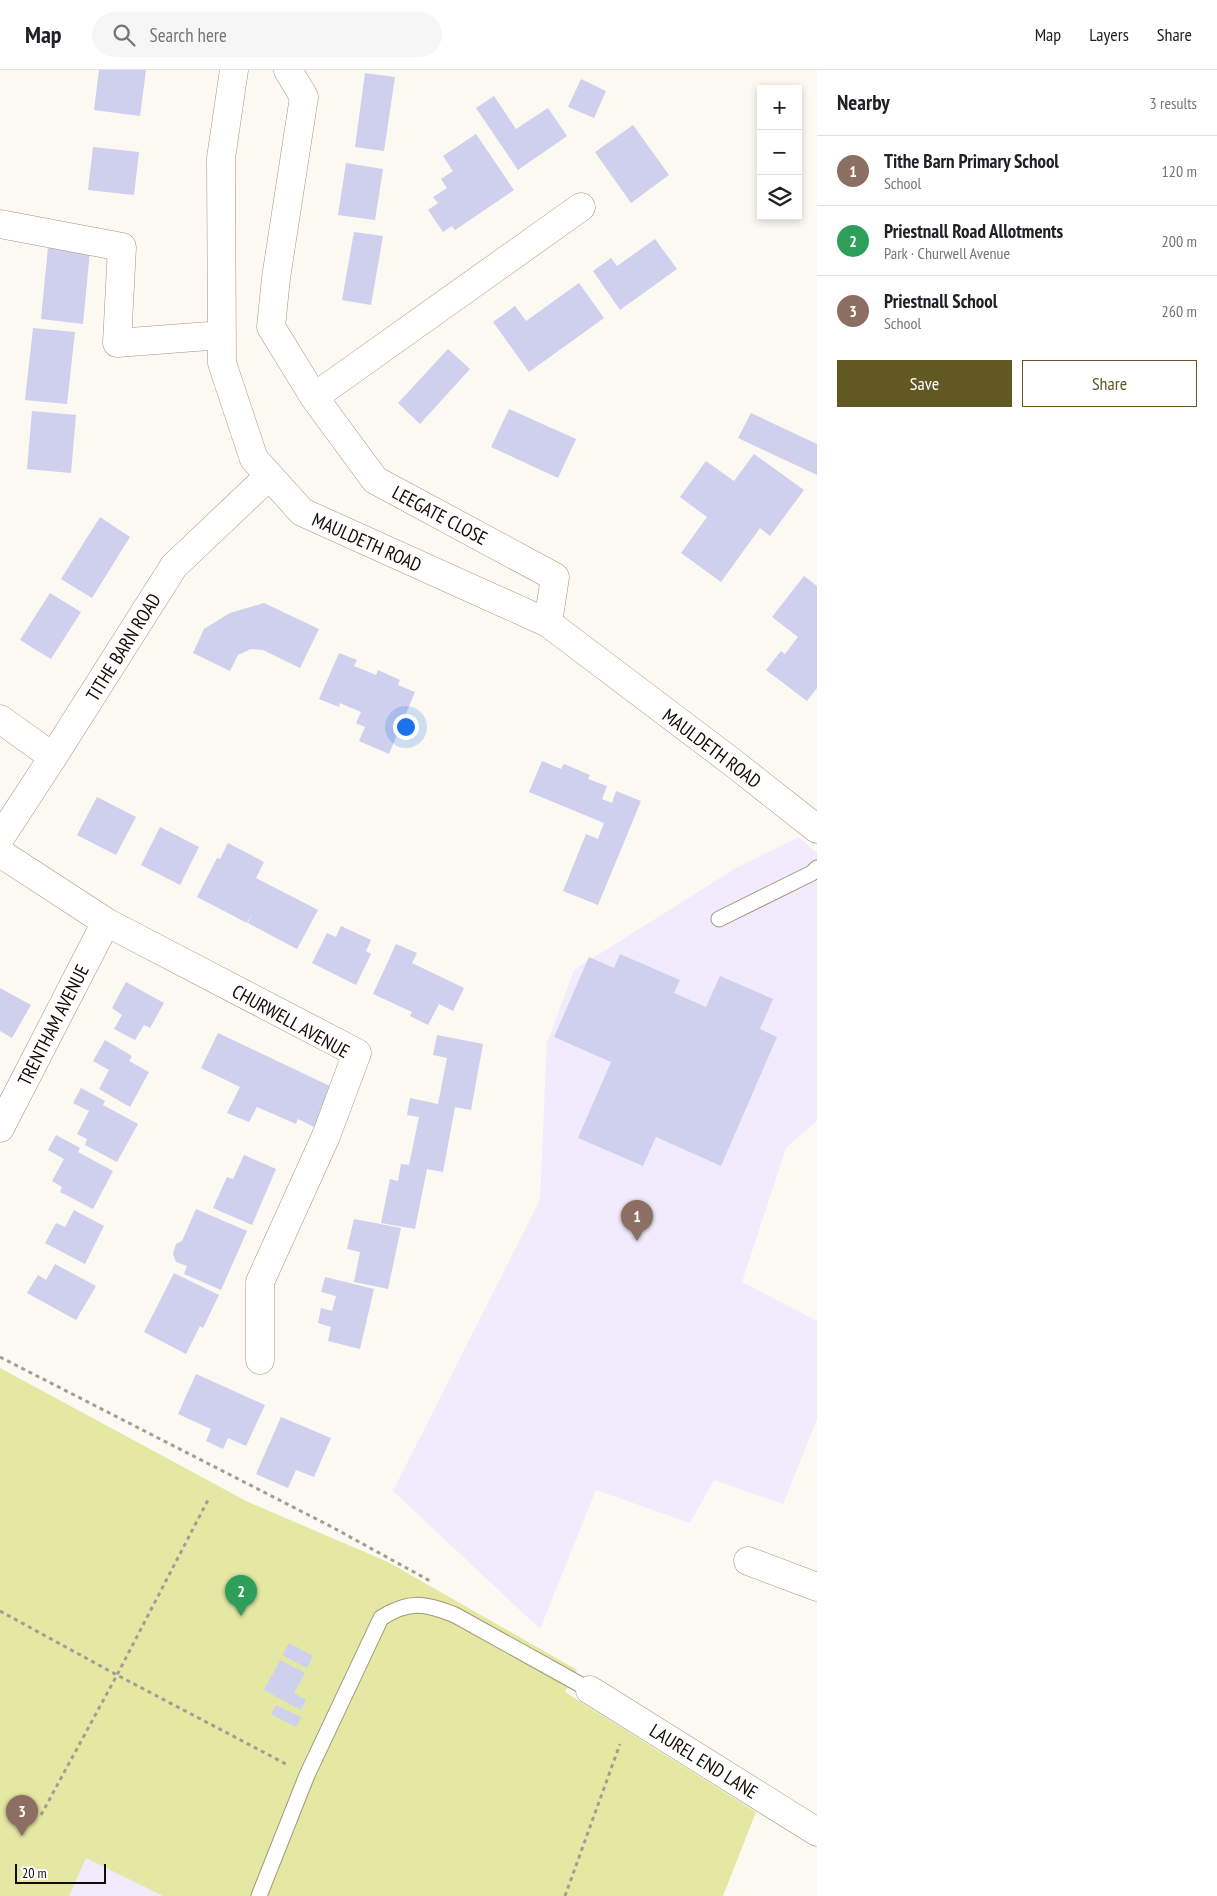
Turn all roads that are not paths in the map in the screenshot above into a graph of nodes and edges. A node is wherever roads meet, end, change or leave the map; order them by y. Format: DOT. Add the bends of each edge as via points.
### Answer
graph roads {
  1 [pos="234,70"];
  2 [pos="288,70"];
  3 [pos="581,207"];
  4 [pos="0,224"];
  5 [pos="222,336"];
  6 [pos="314,396"];
  7 [pos="269,476"];
  8 [pos="548,623"];
  9 [pos="0,719"];
  10 [pos="53,757"];
  11 [pos="817,829"];
  12 [pos="0,838"];
  13 [pos="0,852"];
  14 [pos="817,868"];
  15 [pos="719,919"];
  16 [pos="106,922"];
  17 [pos="0,1128"];
  18 [pos="260,1360"];
  19 [pos="748,1561"];
  20 [pos="817,1587"];
  21 [pos="590,1690"];
  22 [pos="817,1832"];
  23 [pos="259,1896"];
  1 -- 5 [label="street, MAULDETH ROAD" via="222,158"];
  2 -- 6 [label="street, LEEGATE CLOSE" via="304,97 271,327"];
  3 -- 6 [label="street"];
  4 -- 5 [label="street" via="122,247 117,343"];
  5 -- 7 [label="street, MAULDETH ROAD" via="222,364 254,459"];
  6 -- 8 [label="street, LEEGATE CLOSE" via="375,480 555,577"];
  7 -- 8 [label="street, MAULDETH ROAD" via="302,512"];
  7 -- 10 [label="street, TITHE BARN ROAD" via="174,566"];
  8 -- 11 [label="street, MAULDETH ROAD"];
  9 -- 10 [label="street"];
  10 -- 12 [label="street, TITHE BARN ROAD"];
  13 -- 16 [label="street, CHURWELL AVENUE"];
  14 -- 15 [label="lane"];
  16 -- 17 [label="street, TRENTHAM AVENUE"];
  16 -- 18 [label="street, CHURWELL AVENUE" via="357,1053 326,1136 260,1282"];
  19 -- 20 [label="street"];
  21 -- 22 [label="street, LAUREL END LANE"];
  21 -- 23 [label="lane" via="455,1615 432,1606 411,1605 380,1618 307,1776"];
}
